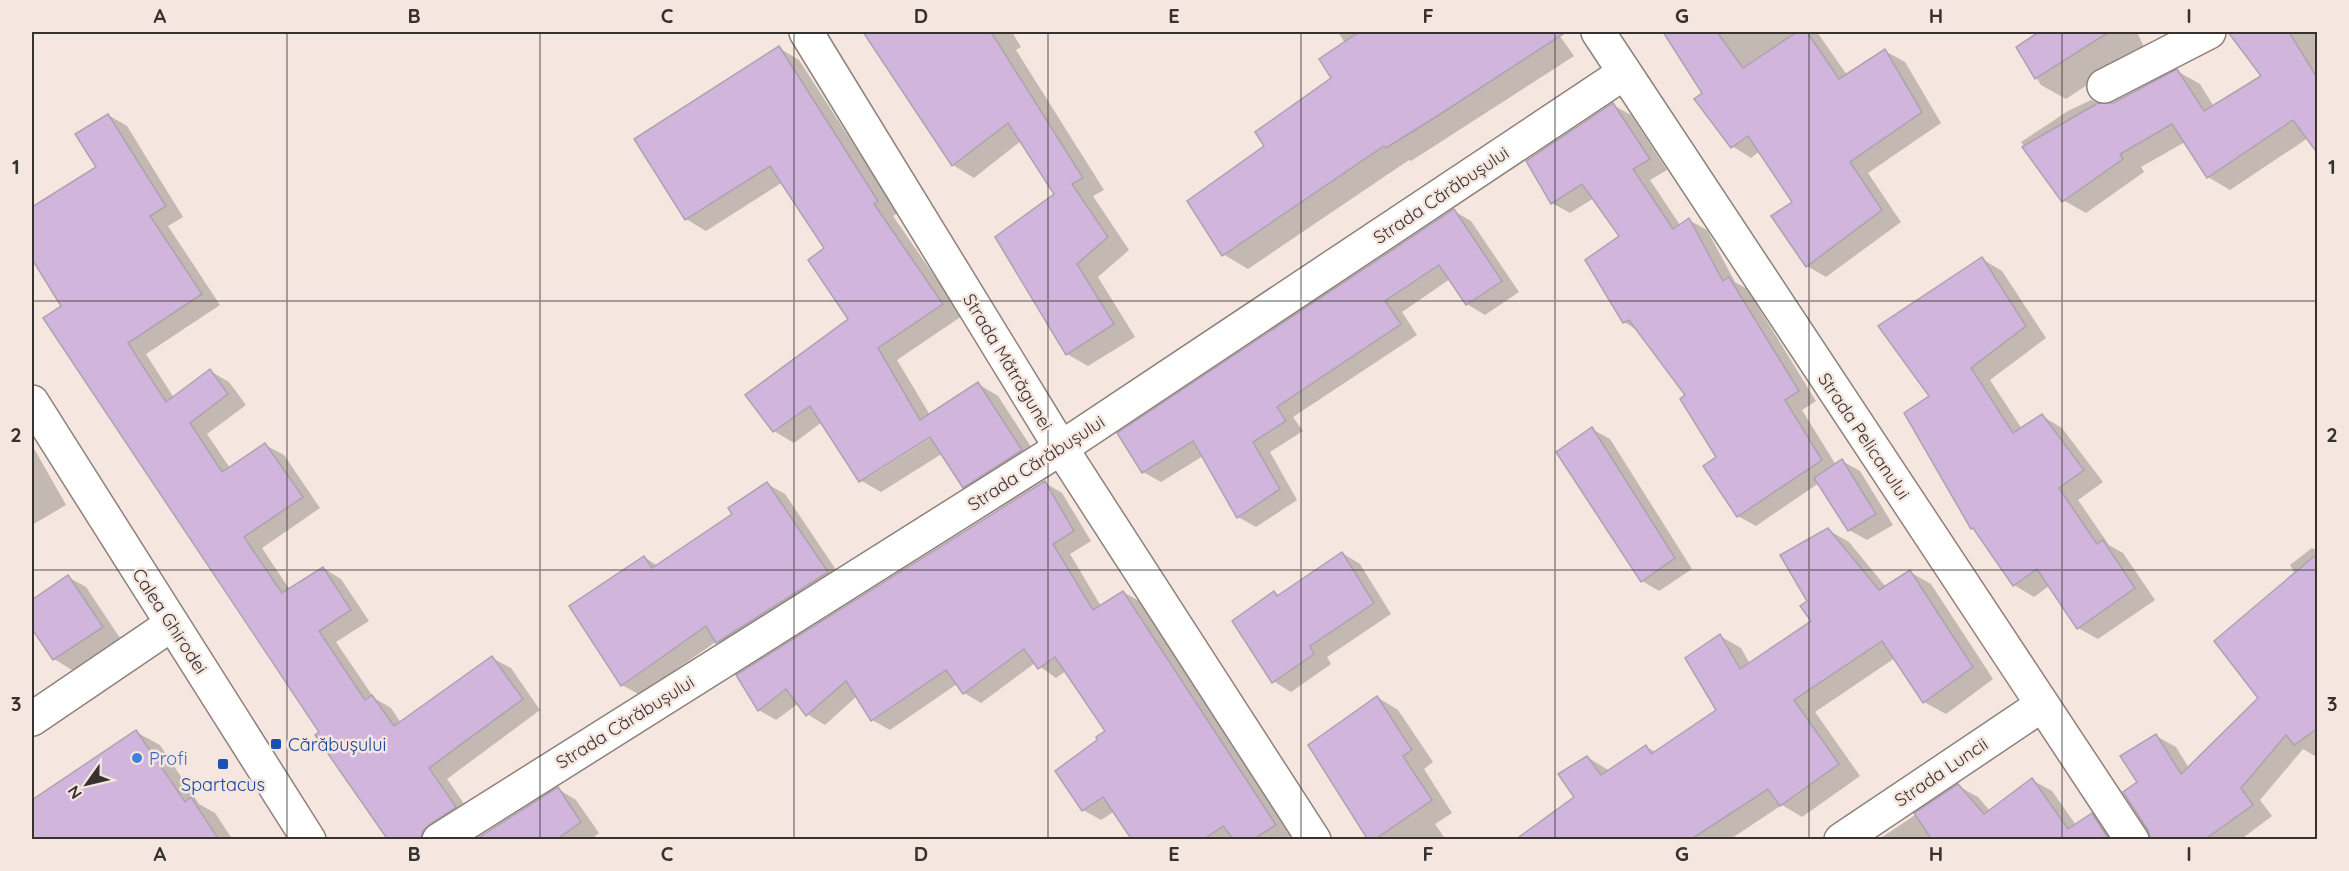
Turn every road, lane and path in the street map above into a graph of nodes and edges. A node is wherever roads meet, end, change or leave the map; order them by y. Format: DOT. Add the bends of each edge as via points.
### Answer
graph roads {
  1 [pos="806,32"];
  2 [pos="1598,32"];
  3 [pos="2209,32"];
  4 [pos="1624,73"];
  5 [pos="2104,86"];
  6 [pos="32,402"];
  7 [pos="1061,448"];
  8 [pos="172,624"];
  9 [pos="2042,705"];
  10 [pos="32,719"];
  11 [pos="309,840"];
  12 [pos="439,840"];
  13 [pos="1314,840"];
  14 [pos="1841,840"];
  15 [pos="2132,840"];
  1 -- 7 [label="street, Strada Mătrăgunei"];
  2 -- 4 [label="street, Strada Pelicanului"];
  3 -- 5 [label="street"];
  4 -- 7 [label="street, Strada Cărăbușului"];
  4 -- 9 [label="street, Strada Pelicanului"];
  6 -- 8 [label="street, Calea Ghirodei"];
  7 -- 12 [label="street, Strada Cărăbușului"];
  7 -- 13 [label="street, Strada Mătrăgunei"];
  8 -- 10 [label="street"];
  8 -- 11 [label="street, Calea Ghirodei"];
  9 -- 14 [label="street, Strada Luncii"];
  9 -- 15 [label="street, Strada Pelicanului"];
}
